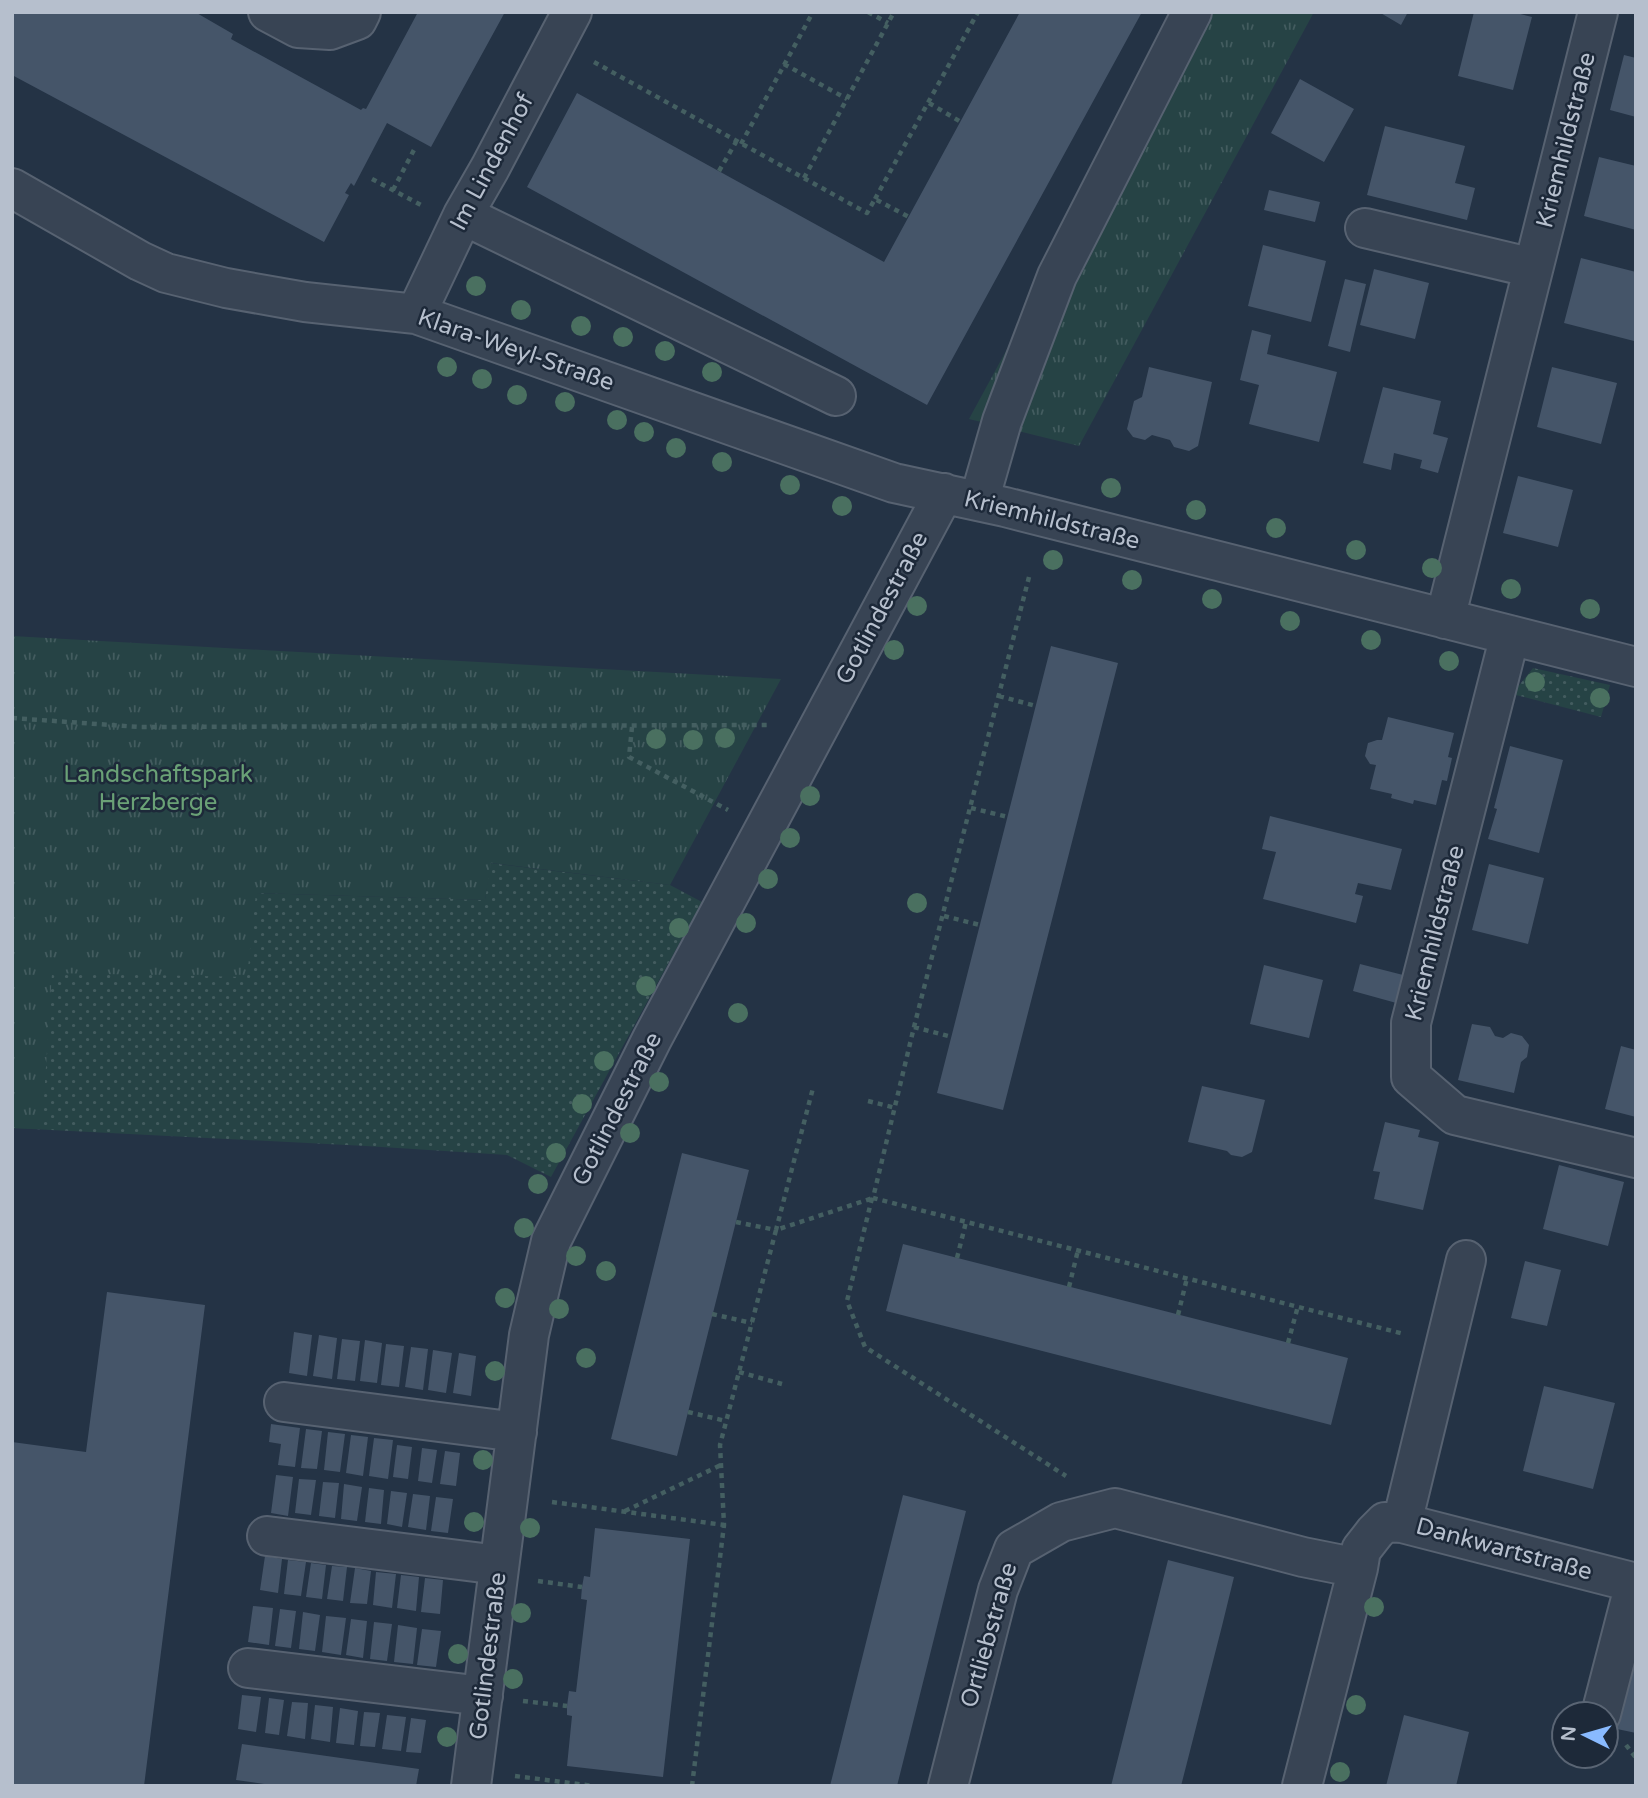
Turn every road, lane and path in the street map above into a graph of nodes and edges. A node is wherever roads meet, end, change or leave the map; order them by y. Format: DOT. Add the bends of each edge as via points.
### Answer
graph roads {
  1 [pos="268,12"];
  2 [pos="361,12"];
  3 [pos="572,12"];
  4 [pos="813,12"];
  5 [pos="868,12"];
  6 [pos="894,12"];
  7 [pos="978,12"];
  8 [pos="1192,12"];
  9 [pos="1598,12"];
  10 [pos="888,23"];
  11 [pos="595,63"];
  12 [pos="784,64"];
  13 [pos="847,99"];
  14 [pos="929,103"];
  15 [pos="961,122"];
  16 [pos="738,143"];
  17 [pos="416,146"];
  18 [pos="719,171"];
  19 [pos="804,178"];
  20 [pos="372,179"];
  21 [pos="12,188"];
  22 [pos="393,190"];
  23 [pos="875,198"];
  24 [pos="909,217"];
  25 [pos="461,220"];
  26 [pos="1365,228"];
  27 [pos="1533,268"];
  28 [pos="416,314"];
  29 [pos="836,396"];
  30 [pos="962,497"];
  31 [pos="1029,578"];
  32 [pos="1445,619"];
  33 [pos="1510,635"];
  34 [pos="1636,667"];
  35 [pos="999,696"];
  36 [pos="1036,706"];
  37 [pos="12,718"];
  38 [pos="768,725"];
  39 [pos="632,727"];
  40 [pos="725,808"];
  41 [pos="971,808"];
  42 [pos="1008,817"];
  43 [pos="944,916"];
  44 [pos="980,925"];
  45 [pos="914,1027"];
  46 [pos="952,1037"];
  47 [pos="813,1088"];
  48 [pos="868,1101"];
  49 [pos="896,1108"];
  50 [pos="1636,1158"];
  51 [pos="873,1198"];
  52 [pos="736,1222"];
  53 [pos="966,1222"];
  54 [pos="776,1230"];
  55 [pos="1078,1251"];
  56 [pos="957,1258"];
  57 [pos="1465,1260"];
  58 [pos="1187,1278"];
  59 [pos="1069,1287"];
  60 [pos="1298,1306"];
  61 [pos="712,1314"];
  62 [pos="1178,1315"];
  63 [pos="752,1323"];
  64 [pos="1288,1343"];
  65 [pos="1445,1345"];
  66 [pos="738,1372"];
  67 [pos="782,1384"];
  68 [pos="285,1402"];
  69 [pos="688,1412"];
  70 [pos="726,1421"];
  71 [pos="517,1432"];
  72 [pos="721,1465"];
  73 [pos="544,1501"];
  74 [pos="1115,1508"];
  75 [pos="624,1511"];
  76 [pos="724,1525"];
  77 [pos="1388,1527"];
  78 [pos="267,1536"];
  79 [pos="499,1565"];
  80 [pos="1358,1568"];
  81 [pos="535,1581"];
  82 [pos="1636,1583"];
  83 [pos="582,1587"];
  84 [pos="247,1668"];
  85 [pos="501,1698"];
  86 [pos="1605,1700"];
  87 [pos="568,1706"];
  88 [pos="510,1775"];
  89 [pos="471,1786"];
  90 [pos="594,1786"];
  91 [pos="692,1786"];
  92 [pos="948,1786"];
  93 [pos="1303,1786"];
  1 -- 2 [label="street" via="298,29 330,30 357,20"];
  3 -- 25 [label="street, Im Lindenhof"];
  4 -- 12 [label="path"];
  5 -- 10 [label="path"];
  6 -- 10 [label="path"];
  7 -- 14 [label="path"];
  8 -- 30 [label="street, Gotlindestraße" via="1057,276 1002,421"];
  9 -- 27 [label="street, Kriemhildstraße"];
  10 -- 13 [label="path"];
  11 -- 16 [label="path"];
  12 -- 13 [label="path"];
  12 -- 16 [label="path"];
  13 -- 19 [label="path"];
  14 -- 15 [label="path"];
  14 -- 23 [label="path"];
  16 -- 18 [label="path"];
  16 -- 19 [label="path"];
  17 -- 22 [label="path"];
  19 -- 23 [label="path" via="867,213"];
  20 -- 22 [label="path"];
  21 -- 28 [label="street, Klara-Weyl-Straße" via="166,273 305,302"];
  22 -- 25 [label="path"];
  23 -- 24 [label="path"];
  25 -- 28 [label="street, Im Lindenhof"];
  25 -- 29 [label="street"];
  26 -- 27 [label="street"];
  27 -- 32 [label="street, Kriemhildstraße"];
  28 -- 30 [label="street, Klara-Weyl-Straße" via="894,483"];
  30 -- 32 [label="street, Kriemhildstraße"];
  30 -- 71 [label="street, Gotlindestraße" via="658,1028 551,1241 529,1335"];
  31 -- 35 [label="path"];
  32 -- 33 [label="street, Kriemhildstraße"];
  33 -- 34 [label="street, Kriemhildstraße"];
  33 -- 50 [label="street, Kriemhildstraße" via="1411,1023 1411,1077 1455,1115"];
  35 -- 36 [label="path"];
  35 -- 41 [label="path"];
  37 -- 39 [label="path" via="139,727"];
  38 -- 39 [label="path"];
  39 -- 40 [label="path" via="629,757"];
  41 -- 42 [label="path"];
  41 -- 43 [label="path"];
  43 -- 44 [label="path"];
  43 -- 45 [label="path"];
  45 -- 46 [label="path"];
  45 -- 49 [label="path"];
  47 -- 54 [label="path"];
  48 -- 49 [label="path"];
  49 -- 51 [label="path"];
  51 -- 53 [label="path"];
  51 -- 54 [label="path"];
  51 -- 74 [label="path" via="847,1301 865,1347"];
  52 -- 54 [label="path"];
  53 -- 55 [label="path"];
  53 -- 56 [label="path"];
  54 -- 63 [label="path"];
  55 -- 58 [label="path"];
  55 -- 59 [label="path"];
  57 -- 65 [label="street"];
  58 -- 60 [label="path"];
  58 -- 62 [label="path"];
  60 -- 64 [label="path"];
  60 -- 65 [label="path"];
  61 -- 63 [label="path"];
  63 -- 66 [label="path"];
  65 -- 77 [label="street"];
  66 -- 67 [label="path"];
  66 -- 70 [label="path"];
  68 -- 71 [label="street"];
  69 -- 70 [label="path"];
  70 -- 72 [label="path"];
  71 -- 79 [label="street, Gotlindestraße"];
  72 -- 75 [label="path"];
  72 -- 76 [label="path"];
  73 -- 75 [label="path"];
  74 -- 80 [label="street, Ortliebstraße"];
  74 -- 92 [label="street, Ortliebstraße" via="1062,1522 1014,1549 998,1590"];
  75 -- 76 [label="path"];
  76 -- 91 [label="path"];
  77 -- 80 [label="street" via="1361,1550"];
  77 -- 82 [label="street, Dankwartstraße"];
  78 -- 79 [label="street"];
  79 -- 85 [label="street, Gotlindestraße"];
  80 -- 93 [label="street"];
  81 -- 83 [label="path"];
  82 -- 86 [label="street"];
  84 -- 85 [label="street"];
  85 -- 87 [label="path"];
  85 -- 89 [label="street, Gotlindestraße"];
  88 -- 90 [label="path"];
}
